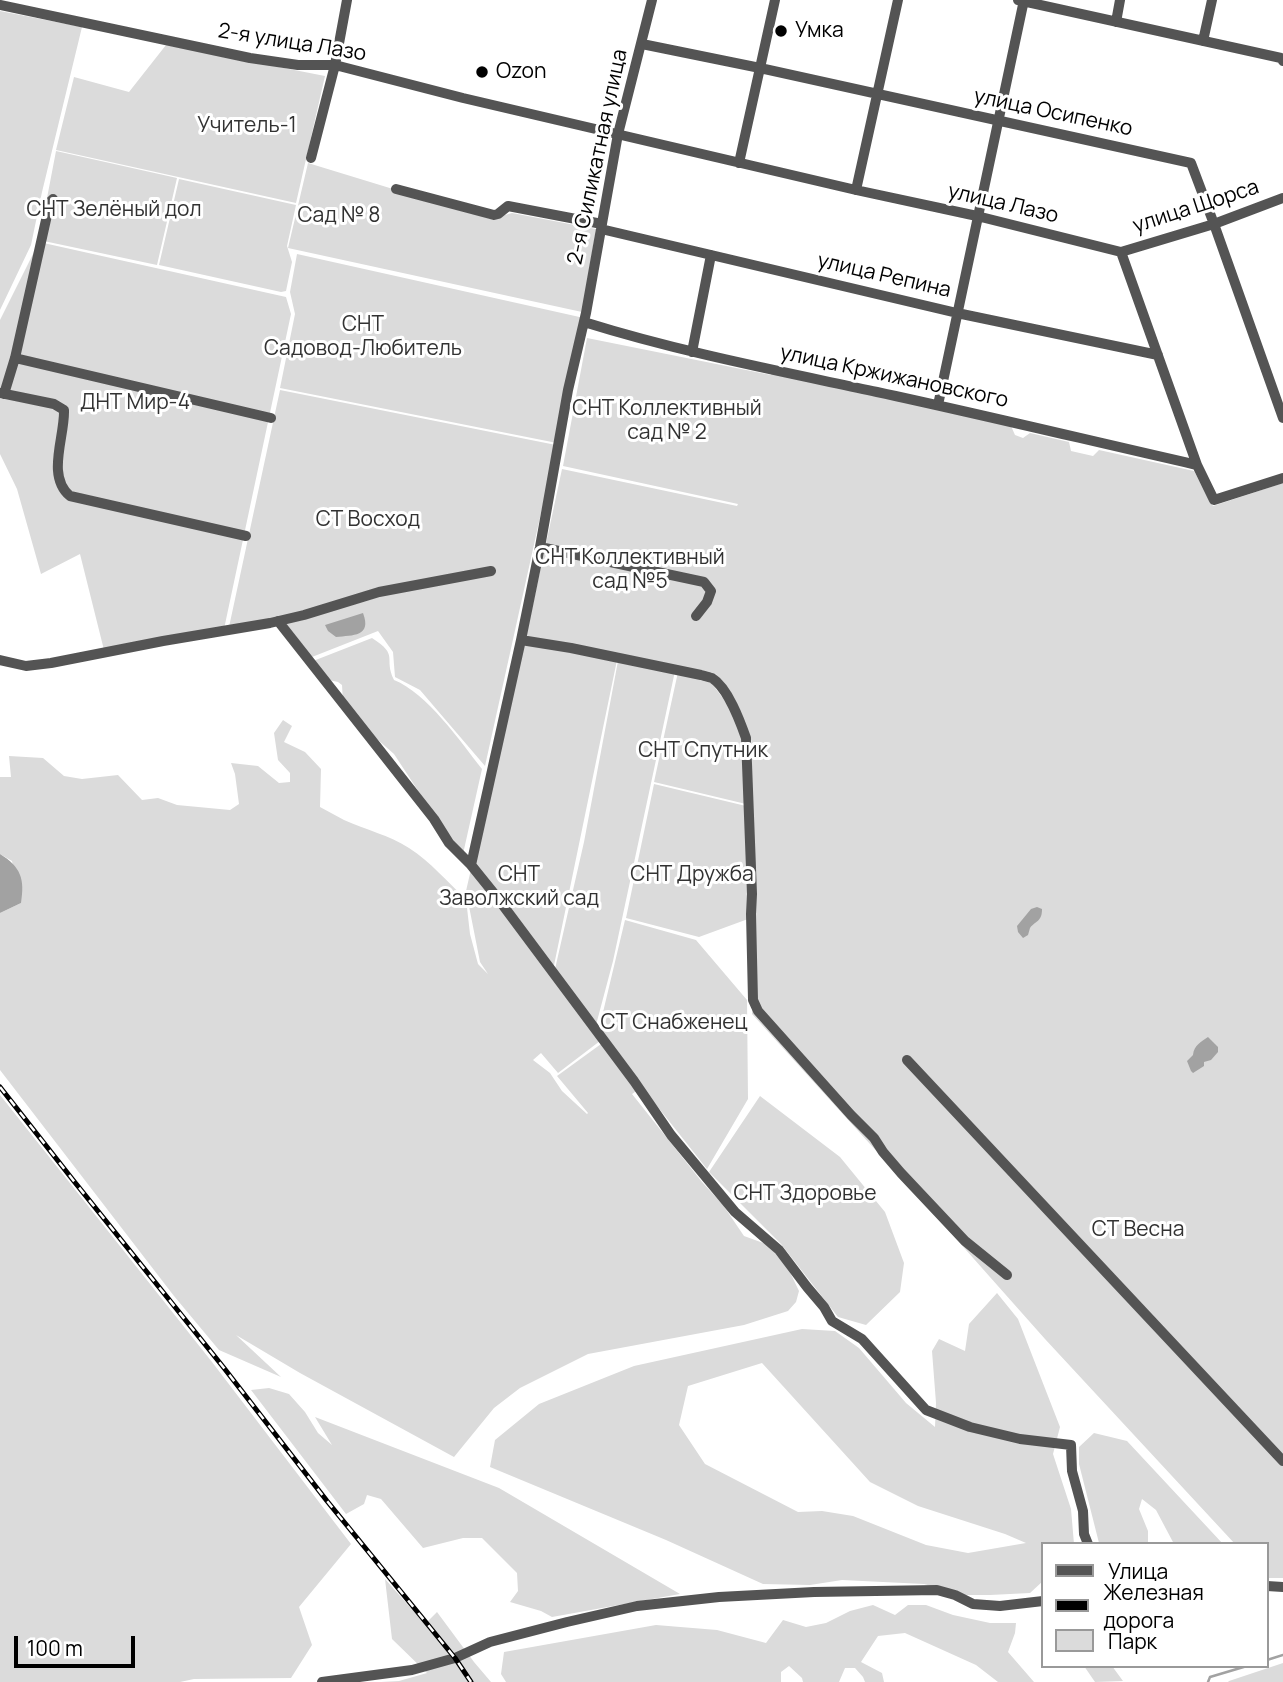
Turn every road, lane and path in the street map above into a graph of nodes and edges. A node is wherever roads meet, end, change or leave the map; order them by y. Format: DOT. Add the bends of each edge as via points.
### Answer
graph roads {
  1 [pos="347,0"];
  2 [pos="652,0"];
  3 [pos="775,0"];
  4 [pos="898,0"];
  5 [pos="1022,0"];
  6 [pos="1120,0"];
  7 [pos="1212,0"];
  8 [pos="0,5"];
  9 [pos="1116,22"];
  10 [pos="1203,41"];
  11 [pos="642,44"];
  12 [pos="1282,59"];
  13 [pos="335,65"];
  14 [pos="760,68"];
  15 [pos="878,94"];
  16 [pos="999,121"];
  17 [pos="618,134"];
  18 [pos="311,158"];
  19 [pos="739,163"];
  20 [pos="396,189"];
  21 [pos="856,190"];
  22 [pos="1283,198"];
  23 [pos="53,199"];
  24 [pos="977,216"];
  25 [pos="1214,224"];
  26 [pos="602,227"];
  27 [pos="1121,252"];
  28 [pos="711,255"];
  29 [pos="957,313"];
  30 [pos="584,322"];
  31 [pos="692,352"];
  32 [pos="1158,355"];
  33 [pos="15,358"];
  34 [pos="2,393"];
  35 [pos="938,405"];
  36 [pos="271,418"];
  37 [pos="1283,418"];
  38 [pos="1198,465"];
  39 [pos="1283,478"];
  40 [pos="246,536"];
  41 [pos="540,547"];
  42 [pos="491,572"];
  43 [pos="696,616"];
  44 [pos="278,621"];
  45 [pos="521,640"];
  46 [pos="0,660"];
  47 [pos="471,864"];
  48 [pos="907,1060"];
  49 [pos="1007,1275"];
  50 [pos="1283,1461"];
  51 [pos="1087,1542"];
  52 [pos="1042,1601"];
  53 [pos="322,1682"];
  1 -- 13 [label="street"];
  2 -- 11 [label="street, 2-я Силикатная улица"];
  3 -- 14 [label="street"];
  4 -- 15 [label="street"];
  5 -- 9 [label="street"];
  5 -- 16 [label="street"];
  6 -- 9 [label="street"];
  7 -- 10 [label="street"];
  8 -- 13 [label="street, 2-я улица Лазо" via="250,58"];
  9 -- 10 [label="street"];
  10 -- 12 [label="street"];
  11 -- 14 [label="street, улица Осипенко"];
  11 -- 17 [label="street, 2-я Силикатная улица"];
  13 -- 17 [label="street, 2-я улица Лазо"];
  13 -- 18 [label="street"];
  14 -- 15 [label="street, улица Осипенко"];
  14 -- 19 [label="street"];
  15 -- 16 [label="street, улица Осипенко"];
  15 -- 21 [label="street"];
  16 -- 24 [label="street"];
  16 -- 25 [label="street, улица Осипенко" via="1191,163"];
  17 -- 19 [label="street, улица Лазо"];
  17 -- 26 [label="street, 2-я Силикатная улица"];
  19 -- 21 [label="street, улица Лазо"];
  20 -- 26 [label="street, улица Репина" via="494,215 508,206"];
  21 -- 24 [label="street, улица Лазо"];
  22 -- 25 [label="street, улица Щорса"];
  23 -- 33 [label="street"];
  24 -- 27 [label="street, улица Лазо"];
  24 -- 29 [label="street"];
  25 -- 27 [label="street, улица Щорса"];
  25 -- 37 [label="street, улица Осипенко"];
  26 -- 28 [label="street, улица Репина"];
  26 -- 30 [label="street, 2-я Силикатная улица"];
  27 -- 32 [label="street"];
  28 -- 29 [label="street, улица Репина"];
  28 -- 31 [label="street"];
  29 -- 32 [label="street, улица Репина"];
  29 -- 35 [label="street"];
  30 -- 31 [label="street, улица Кржижановского"];
  30 -- 41 [label="street, 2-я Силикатная улица"];
  31 -- 35 [label="street, улица Кржижановского"];
  32 -- 38 [label="street"];
  33 -- 34 [label="street"];
  33 -- 36 [label="street"];
  34 -- 40 [label="street" via="64,410 59,480 70,496"];
  35 -- 38 [label="street, улица Кржижановского"];
  38 -- 39 [label="street" via="1213,500"];
  41 -- 43 [label="street" via="704,582 711,591"];
  41 -- 45 [label="street, 2-я Силикатная улица"];
  42 -- 44 [label="street" via="379,592"];
  44 -- 46 [label="street" via="51,663 26,666"];
  44 -- 47 [label="street" via="449,843"];
  45 -- 47 [label="street, 2-я Силикатная улица"];
  45 -- 49 [label="street" via="701,675 712,678 723,690 746,738 752,1000 901,1173 965,1241"];
  47 -- 51 [label="street" via="671,1135 735,1212 779,1250 832,1321 862,1339 926,1410 971,1427 1071,1446"];
  48 -- 50 [label="street"];
  52 -- 53 [label="street" via="973,1604 937,1590 719,1597 625,1609 490,1642 412,1670"];
}
